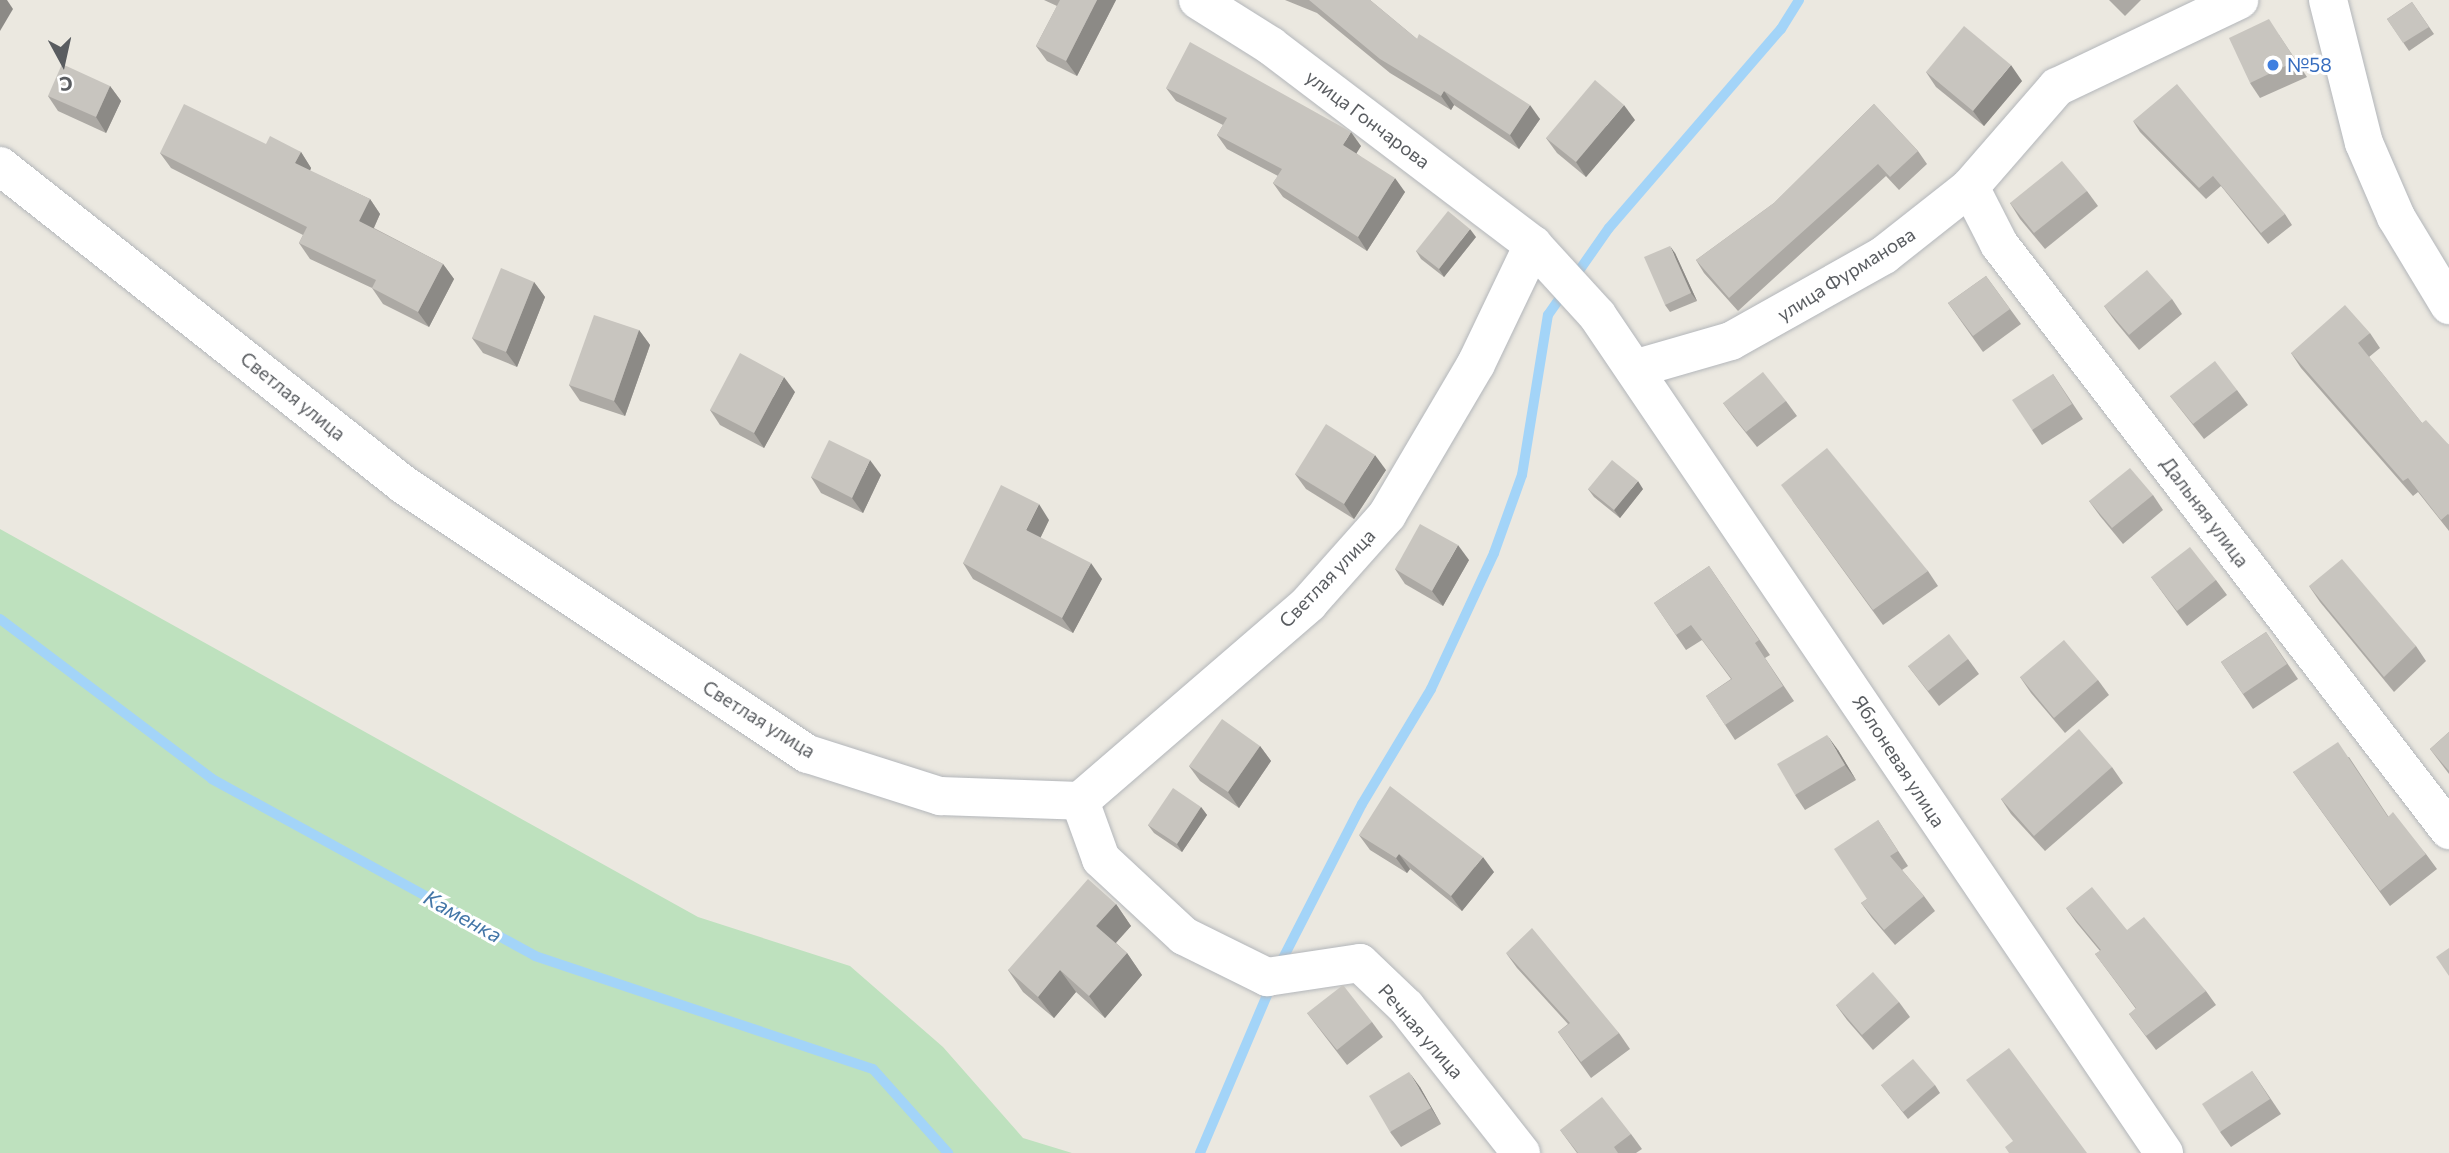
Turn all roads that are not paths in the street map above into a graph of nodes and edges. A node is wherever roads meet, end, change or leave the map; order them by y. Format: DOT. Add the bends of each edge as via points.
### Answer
graph roads {
  1 [pos="1198,0"];
  2 [pos="2239,0"];
  3 [pos="2328,0"];
  4 [pos="0,166"];
  5 [pos="1970,187"];
  6 [pos="1533,245"];
  7 [pos="2449,305"];
  8 [pos="1597,315"];
  9 [pos="1634,369"];
  10 [pos="1080,801"];
  11 [pos="2449,830"];
  12 [pos="1521,1153"];
  13 [pos="2165,1153"];
  1 -- 6 [label="street, улица Гончарова" via="1271,46"];
  2 -- 5 [label="street, улица Фурманова" via="2057,88"];
  3 -- 7 [label="street" via="2364,143 2396,217"];
  4 -- 10 [label="street, Светлая улица" via="404,485 807,754 940,796"];
  5 -- 9 [label="street, улица Фурманова" via="1884,255 1791,310 1731,341"];
  5 -- 11 [label="street, Дальняя улица" via="1999,244"];
  6 -- 8 [label="street, улица Гончарова"];
  6 -- 10 [label="street, Светлая улица" via="1476,364 1387,515 1309,603"];
  8 -- 9 [label="street, Яблоневая улица"];
  9 -- 13 [label="street, Яблоневая улица"];
  10 -- 12 [label="street, Речная улица" via="1101,859 1184,936 1267,977 1360,963 1406,1007"];
}
